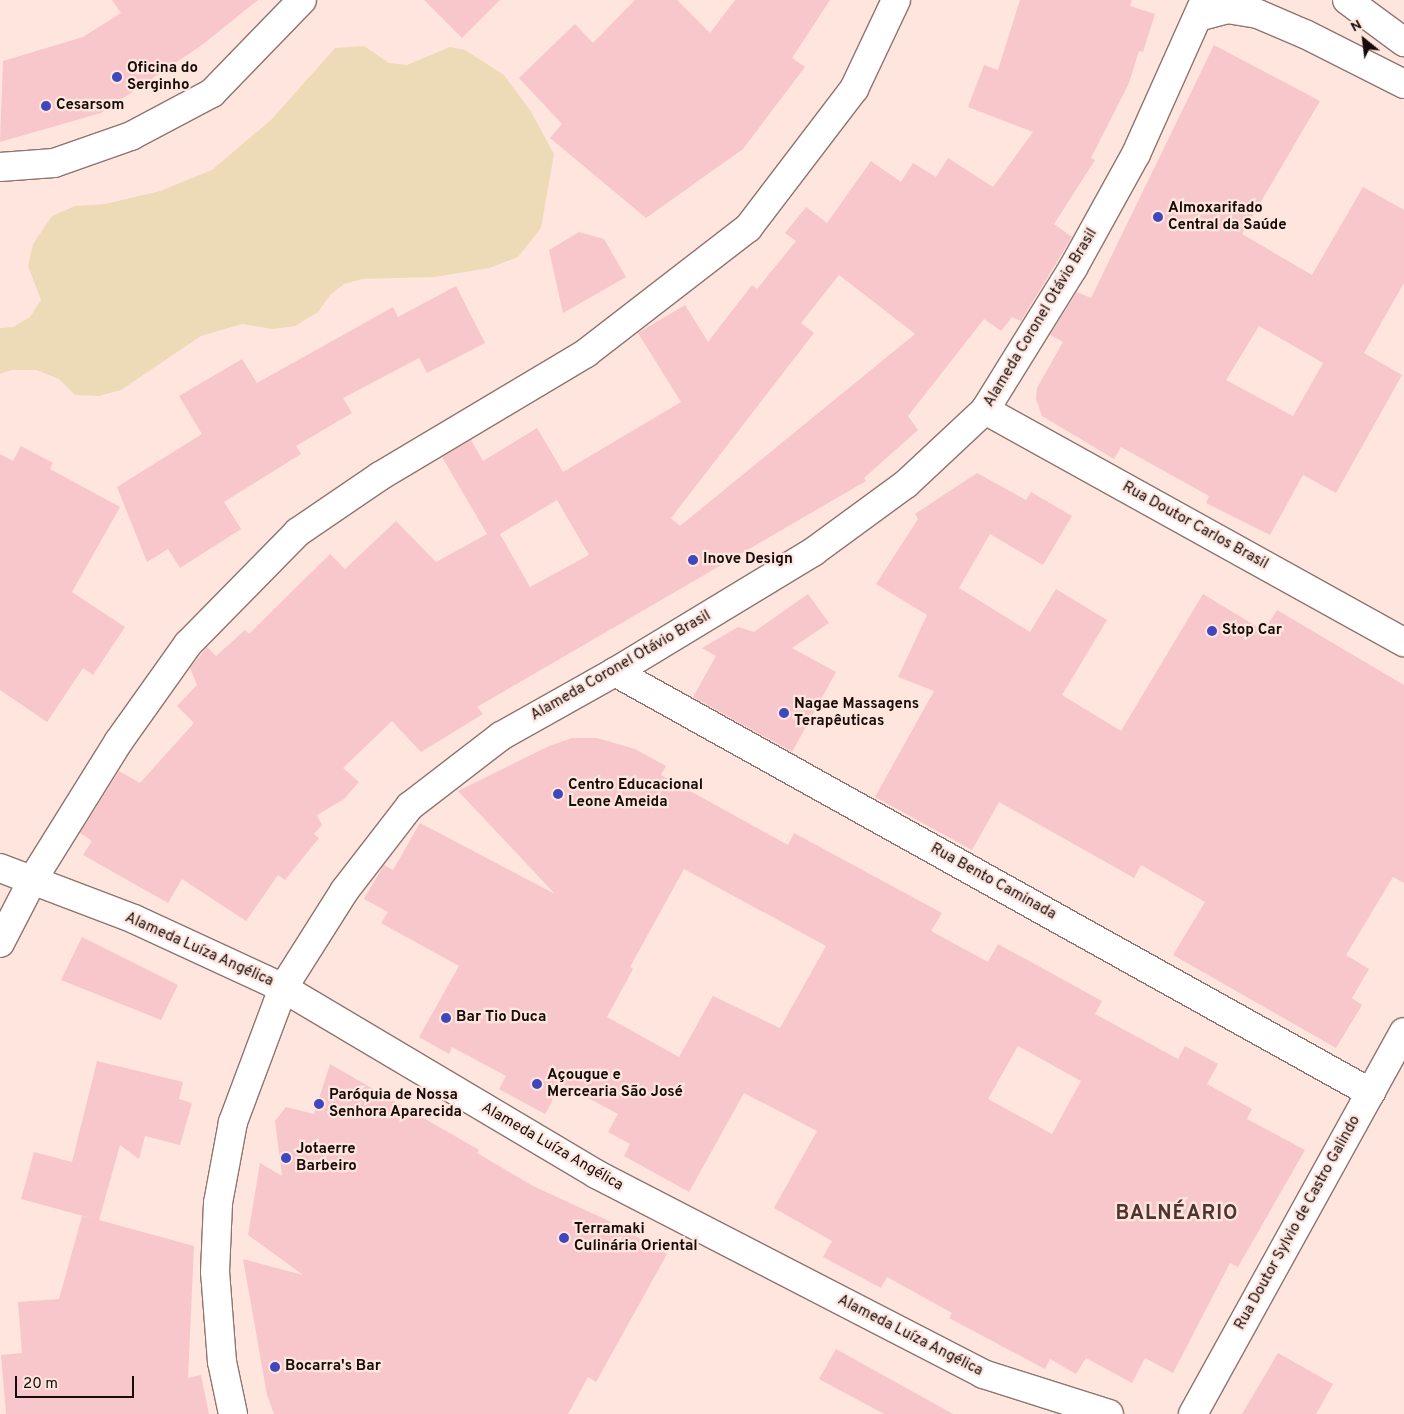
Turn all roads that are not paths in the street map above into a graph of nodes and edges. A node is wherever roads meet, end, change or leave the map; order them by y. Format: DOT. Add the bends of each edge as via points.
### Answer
graph roads {
  1 [pos="302,0"];
  2 [pos="896,0"];
  3 [pos="1347,0"];
  4 [pos="1202,8"];
  5 [pos="1404,42"];
  6 [pos="1404,84"];
  7 [pos="0,167"];
  8 [pos="985,410"];
  9 [pos="1404,642"];
  10 [pos="614,672"];
  11 [pos="0,868"];
  12 [pos="33,880"];
  13 [pos="0,943"];
  14 [pos="283,988"];
  15 [pos="1404,1032"];
  16 [pos="1371,1093"];
  17 [pos="233,1414"];
  18 [pos="1109,1414"];
  19 [pos="1193,1414"];
  1 -- 7 [label="street" via="212,93 123,139 54,164"];
  2 -- 12 [label="street" via="854,89 748,228 586,353 380,476 298,532 195,637 119,741"];
  3 -- 5 [label="street"];
  4 -- 6 [label="street" via="1258,14"];
  4 -- 8 [label="street, Alameda Coronel Otávio Brasil" via="1136,154 1073,268"];
  8 -- 9 [label="street, Rua Doutor Carlos Brasil"];
  8 -- 10 [label="street, Alameda Coronel Otávio Brasil" via="906,484 812,552"];
  10 -- 14 [label="street, Alameda Coronel Otávio Brasil" via="501,736 410,806 345,890"];
  10 -- 16 [label="street, Rua Bento Caminada"];
  11 -- 12 [label="street, Alameda Luíza Angélica"];
  12 -- 13 [label="street"];
  12 -- 14 [label="street, Alameda Luíza Angélica" via="134,919"];
  14 -- 17 [label="street, Alameda Coronel Otávio Brasil" via="232,1122 218,1204 215,1272 222,1362"];
  14 -- 18 [label="street, Alameda Luíza Angélica" via="596,1174 905,1335 983,1374"];
  15 -- 16 [label="street, Rua Doutor Sylvio de Castro Galindo"];
  16 -- 19 [label="street, Rua Doutor Sylvio de Castro Galindo"];
}
